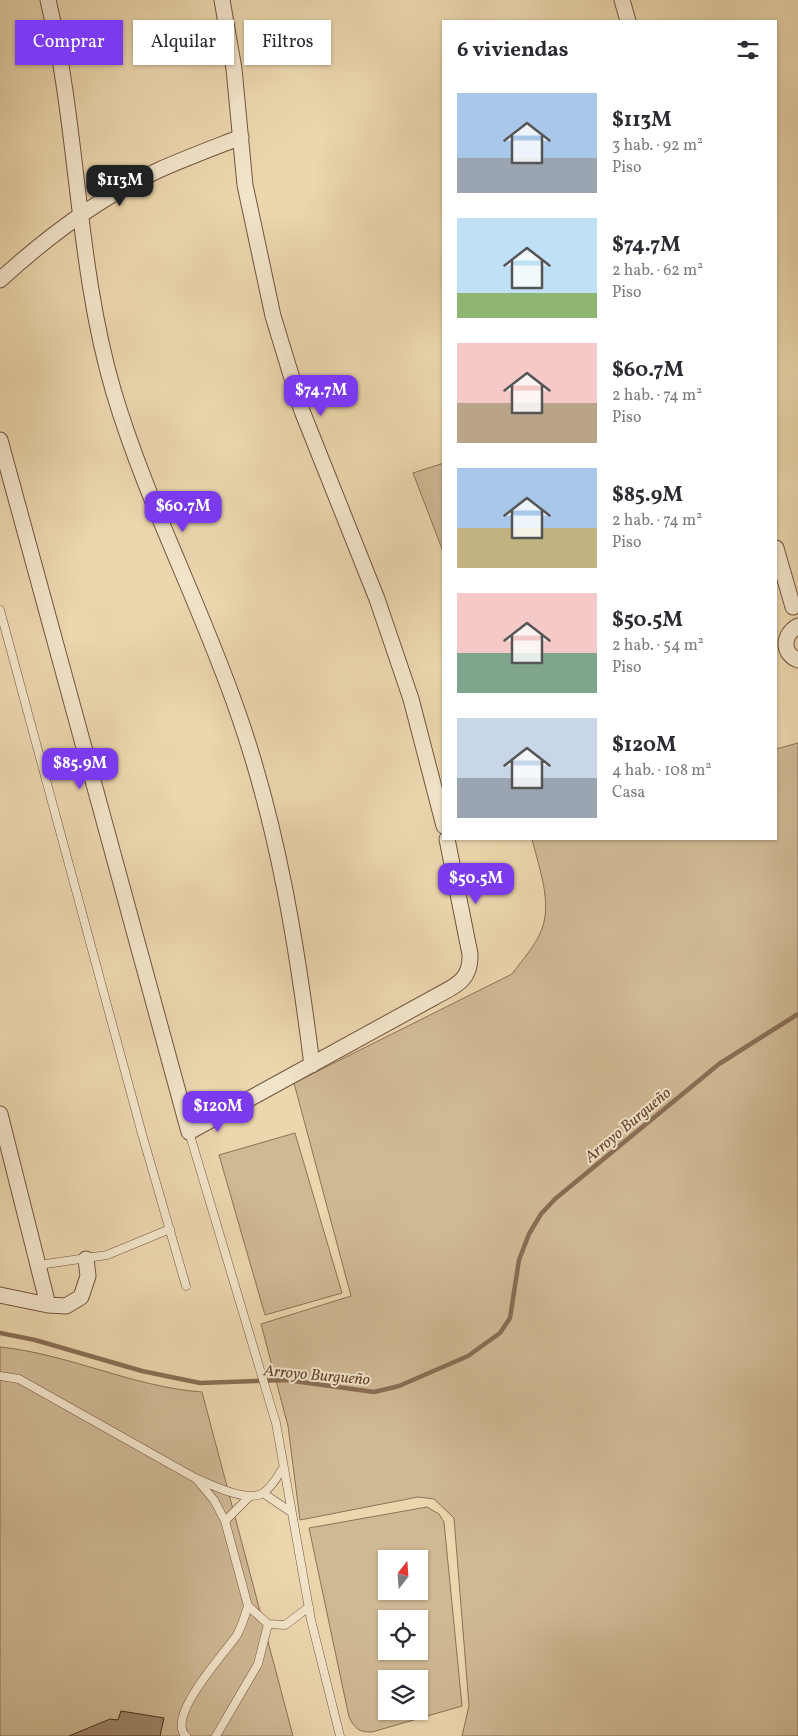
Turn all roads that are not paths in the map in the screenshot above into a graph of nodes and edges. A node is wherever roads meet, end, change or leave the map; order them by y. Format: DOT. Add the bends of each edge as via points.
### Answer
graph roads {
  1 [pos="48,0"];
  2 [pos="222,0"];
  3 [pos="622,0"];
  4 [pos="628,20"];
  5 [pos="241,137"];
  6 [pos="79,215"];
  7 [pos="0,280"];
  8 [pos="0,440"];
  9 [pos="777,551"];
  10 [pos="0,610"];
  11 [pos="795,611"];
  12 [pos="793,629"];
  13 [pos="798,660"];
  14 [pos="442,818"];
  15 [pos="447,840"];
  16 [pos="312,1065"];
  17 [pos="0,1114"];
  18 [pos="189,1132"];
  19 [pos="6,1158"];
  20 [pos="170,1229"];
  21 [pos="86,1259"];
  22 [pos="39,1265"];
  23 [pos="186,1286"];
  24 [pos="0,1295"];
  25 [pos="48,1305"];
  26 [pos="0,1376"];
  27 [pos="283,1468"];
  28 [pos="195,1478"];
  29 [pos="263,1493"];
  30 [pos="250,1496"];
  31 [pos="291,1512"];
  32 [pos="225,1521"];
  33 [pos="248,1606"];
  34 [pos="309,1607"];
  35 [pos="268,1624"];
  36 [pos="186,1736"];
  37 [pos="216,1736"];
  38 [pos="340,1736"];
  1 -- 6 [label="street" via="64,86"];
  2 -- 5 [label="street"];
  3 -- 4 [label="street"];
  5 -- 6 [label="street" via="158,170"];
  5 -- 14 [label="street" via="252,226 281,344 302,411 377,599 411,699"];
  6 -- 7 [label="street"];
  6 -- 16 [label="street" via="96,315 114,393 144,478 228,685 252,759 295,936"];
  8 -- 18 [label="street"];
  9 -- 11 [label="street"];
  10 -- 20 [label="lane"];
  11 -- 12 [label="street"];
  12 -- 13 [label="street" via="786,645"];
  15 -- 16 [label="street" via="470,954 470,968 466,976 433,998"];
  16 -- 18 [label="street"];
  17 -- 19 [label="street"];
  18 -- 27 [label="lane" via="276,1423"];
  19 -- 22 [label="street"];
  20 -- 21 [label="lane" via="107,1255"];
  20 -- 23 [label="lane"];
  21 -- 22 [label="lane"];
  21 -- 25 [label="street" via="88,1276 81,1297 66,1306"];
  22 -- 25 [label="street"];
  24 -- 25 [label="street"];
  26 -- 28 [label="lane" via="19,1379"];
  27 -- 29 [label="lane"];
  27 -- 31 [label="lane"];
  28 -- 30 [label="lane" via="226,1491"];
  28 -- 32 [label="lane" via="214,1500"];
  29 -- 30 [label="lane"];
  29 -- 31 [label="lane"];
  30 -- 32 [label="lane"];
  31 -- 34 [label="lane"];
  32 -- 33 [label="lane"];
  33 -- 35 [label="lane"];
  33 -- 36 [label="lane" via="238,1633 184,1711 181,1719"];
  34 -- 35 [label="lane" via="285,1625"];
  34 -- 38 [label="lane"];
  35 -- 37 [label="lane" via="258,1664"];
}
